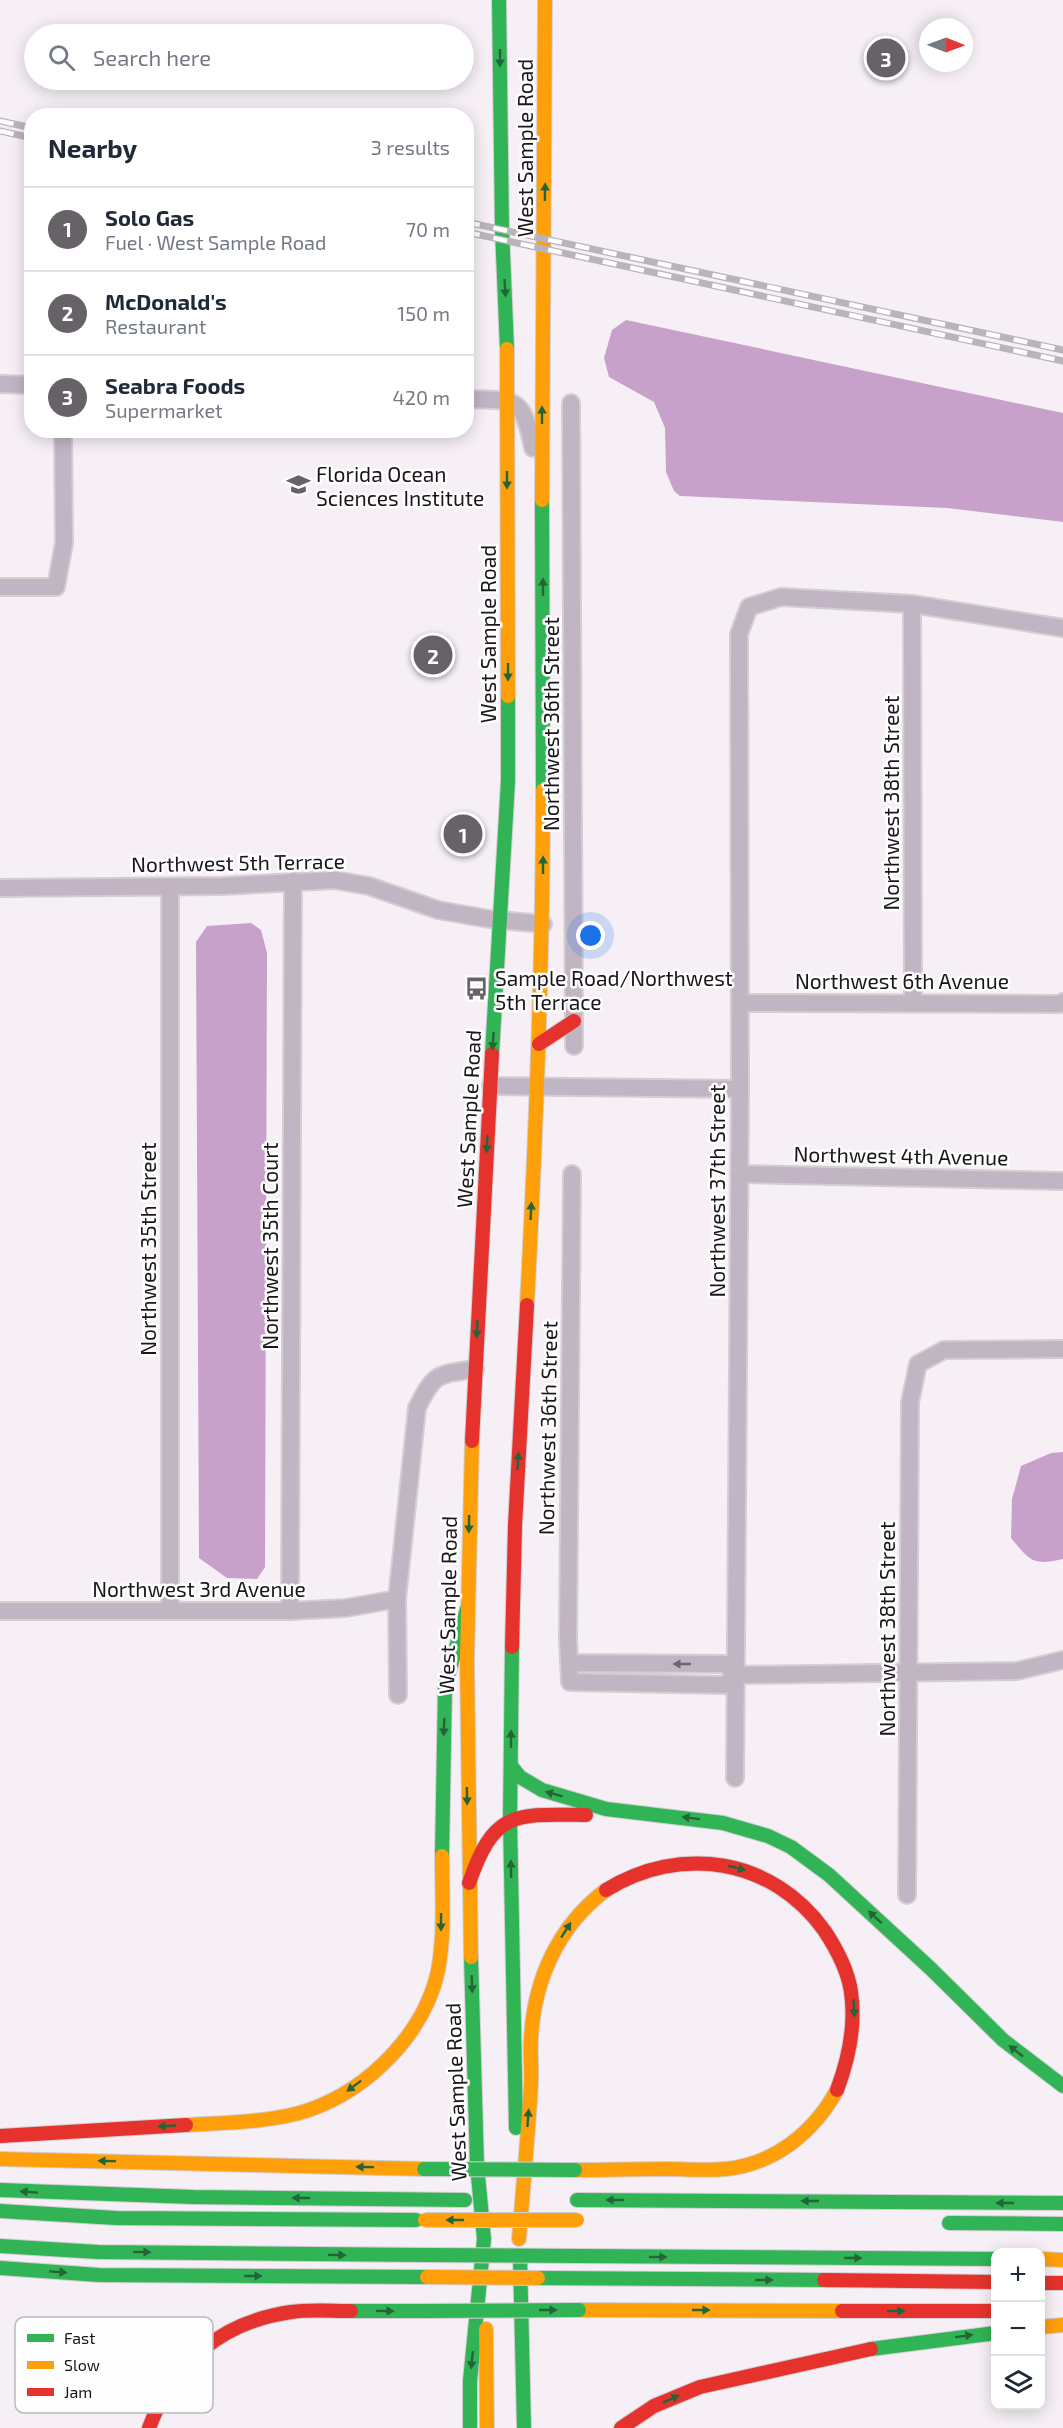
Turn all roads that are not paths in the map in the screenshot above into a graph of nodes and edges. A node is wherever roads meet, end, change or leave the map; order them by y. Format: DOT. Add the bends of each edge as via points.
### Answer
graph roads {
  1 [pos="499,0"];
  2 [pos="545,0"];
  3 [pos="0,384"];
  4 [pos="24,385"];
  5 [pos="474,399"];
  6 [pos="507,400"];
  7 [pos="571,403"];
  8 [pos="63,438"];
  9 [pos="542,500"];
  10 [pos="572,506"];
  11 [pos="0,587"];
  12 [pos="912,604"];
  13 [pos="1063,628"];
  14 [pos="293,881"];
  15 [pos="170,887"];
  16 [pos="0,888"];
  17 [pos="501,920"];
  18 [pos="543,924"];
  19 [pos="913,1002"];
  20 [pos="1063,1002"];
  21 [pos="740,1003"];
  22 [pos="574,1021"];
  23 [pos="539,1044"];
  24 [pos="574,1046"];
  25 [pos="490,1086"];
  26 [pos="538,1087"];
  27 [pos="740,1089"];
  28 [pos="572,1174"];
  29 [pos="739,1174"];
  30 [pos="1063,1181"];
  31 [pos="1063,1349"];
  32 [pos="475,1369"];
  33 [pos="397,1599"];
  34 [pos="467,1609"];
  35 [pos="0,1611"];
  36 [pos="170,1611"];
  37 [pos="290,1611"];
  38 [pos="1063,1660"];
  39 [pos="569,1663"];
  40 [pos="908,1673"];
  41 [pos="736,1675"];
  42 [pos="398,1695"];
  43 [pos="511,1766"];
  44 [pos="735,1778"];
  45 [pos="606,1809"];
  46 [pos="510,1819"];
  47 [pos="469,1883"];
  48 [pos="907,1895"];
  49 [pos="1063,2086"];
  50 [pos="0,2136"];
  51 [pos="0,2158"];
  52 [pos="0,2190"];
  53 [pos="532,2200"];
  54 [pos="571,2200"];
  55 [pos="1063,2203"];
  56 [pos="0,2211"];
  57 [pos="583,2220"];
  58 [pos="933,2223"];
  59 [pos="1063,2224"];
  60 [pos="484,2239"];
  61 [pos="519,2239"];
  62 [pos="0,2246"];
  63 [pos="991,2259"];
  64 [pos="1045,2259"];
  65 [pos="1063,2260"];
  66 [pos="0,2268"];
  67 [pos="991,2283"];
  68 [pos="1045,2283"];
  69 [pos="1063,2283"];
  70 [pos="991,2311"];
  71 [pos="1063,2325"];
  72 [pos="1045,2327"];
  73 [pos="991,2334"];
  74 [pos="213,2339"];
  75 [pos="155,2413"];
  76 [pos="149,2428"];
  77 [pos="470,2428"];
  78 [pos="487,2428"];
  79 [pos="524,2428"];
  80 [pos="621,2428"];
  1 -- 6 [label="main road, West Sample Road, one-way"];
  9 -- 2 [label="main road, West Sample Road, one-way"];
  3 -- 4 [label="street"];
  5 -- 6 [label="street"];
  6 -- 9 [label="street" via="528,420"];
  6 -- 17 [label="main road, West Sample Road, one-way" via="508,781"];
  7 -- 10 [label="street, Northwest 36th Street"];
  8 -- 11 [label="street" via="64,543 56,587"];
  9 -- 10 [label="street"];
  18 -- 9 [label="main road, West Sample Road, one-way"];
  10 -- 22 [label="street, Northwest 36th Street"];
  12 -- 13 [label="street"];
  12 -- 19 [label="street, Northwest 38th Street"];
  12 -- 21 [label="street, Northwest 37th Street" via="781,597 749,607 739,634"];
  14 -- 15 [label="street, Northwest 5th Terrace"];
  14 -- 17 [label="street, Northwest 5th Terrace" via="352,882 438,910"];
  14 -- 37 [label="street, Northwest 35th Court"];
  15 -- 16 [label="street, Northwest 5th Terrace"];
  15 -- 36 [label="street, Northwest 35th Street"];
  17 -- 18 [label="street, Northwest 5th Terrace"];
  17 -- 25 [label="main road, West Sample Road, one-way"];
  18 -- 23 [label="main road, West Sample Road"];
  19 -- 20 [label="street, Northwest 6th Avenue"];
  19 -- 21 [label="street, Northwest 6th Avenue"];
  21 -- 27 [label="street, Northwest 37th Street"];
  22 -- 23 [label="main road"];
  22 -- 24 [label="street, Northwest 36th Street"];
  23 -- 26 [label="main road, West Sample Road"];
  25 -- 26 [label="street"];
  25 -- 32 [label="main road, West Sample Road, one-way"];
  26 -- 27 [label="street"];
  43 -- 26 [label="main road, West Sample Road, one-way" via="515,1514"];
  27 -- 29 [label="street, Northwest 37th Street"];
  28 -- 39 [label="street, Northwest 36th Street"];
  29 -- 30 [label="street, Northwest 4th Avenue"];
  29 -- 41 [label="street, Northwest 37th Street"];
  31 -- 40 [label="street, Northwest 38th Street" via="944,1350 918,1364 910,1402"];
  32 -- 33 [label="street" via="439,1376 428,1385 417,1408"];
  32 -- 34 [label="main road, West Sample Road, one-way"];
  33 -- 37 [label="street, Northwest 3rd Avenue" via="346,1608"];
  33 -- 42 [label="street"];
  34 -- 47 [label="main road, West Sample Road, one-way"];
  34 -- 50 [label="main road, one-way" via="446,1686 438,1969 426,2007 402,2043 379,2068 341,2097 308,2112 244,2121"];
  35 -- 36 [label="street, Northwest 3rd Avenue"];
  36 -- 37 [label="street, Northwest 3rd Avenue"];
  38 -- 40 [label="street" via="1017,1671"];
  41 -- 39 [label="street, one-way" via="725,1664"];
  39 -- 41 [label="street, Northwest 36th Street" via="570,1682 724,1685"];
  40 -- 41 [label="street"];
  40 -- 48 [label="street, Northwest 38th Street"];
  41 -- 44 [label="street, Northwest 37th Street"];
  45 -- 43 [label="main road, one-way" via="539,1789 522,1780"];
  43 -- 46 [label="main road, West Sample Road"];
  45 -- 46 [label="main road" via="594,1815"];
  49 -- 45 [label="main road, one-way" via="1003,2040 829,1875 791,1847 723,1823"];
  46 -- 47 [label="main road" via="485,1841"];
  61 -- 46 [label="main road, West Sample Road, one-way"];
  47 -- 60 [label="main road, West Sample Road, one-way" via="477,2165"];
  61 -- 51 [label="main road, one-way, bridge" via="531,2076 531,2034 536,2002 553,1952 580,1911 622,1880 655,1868 691,1862 745,1870 766,1878 802,1901 830,1935 847,1971 854,2005 853,2041 835,2095 824,2112 800,2139 745,2166 704,2171 575,2170 423,2169"];
  53 -- 52 [label="main road, one-way" via="126,2196"];
  55 -- 54 [label="main road, one-way"];
  57 -- 56 [label="main road, one-way, bridge" via="116,2218"];
  58 -- 59 [label="main road"];
  60 -- 77 [label="main road, one-way" via="470,2380"];
  60 -- 78 [label="main road"];
  61 -- 79 [label="main road"];
  62 -- 63 [label="main road, one-way, bridge" via="98,2252"];
  64 -- 65 [label="main road"];
  66 -- 67 [label="main road, one-way, bridge" via="99,2275"];
  68 -- 69 [label="main road"];
  74 -- 70 [label="main road, one-way, bridge" via="237,2326 290,2311"];
  71 -- 72 [label="main road"];
  80 -- 73 [label="main road, one-way" via="654,2406 700,2387 872,2349"];
  76 -- 75 [label="main road, one-way, bridge"];
}
